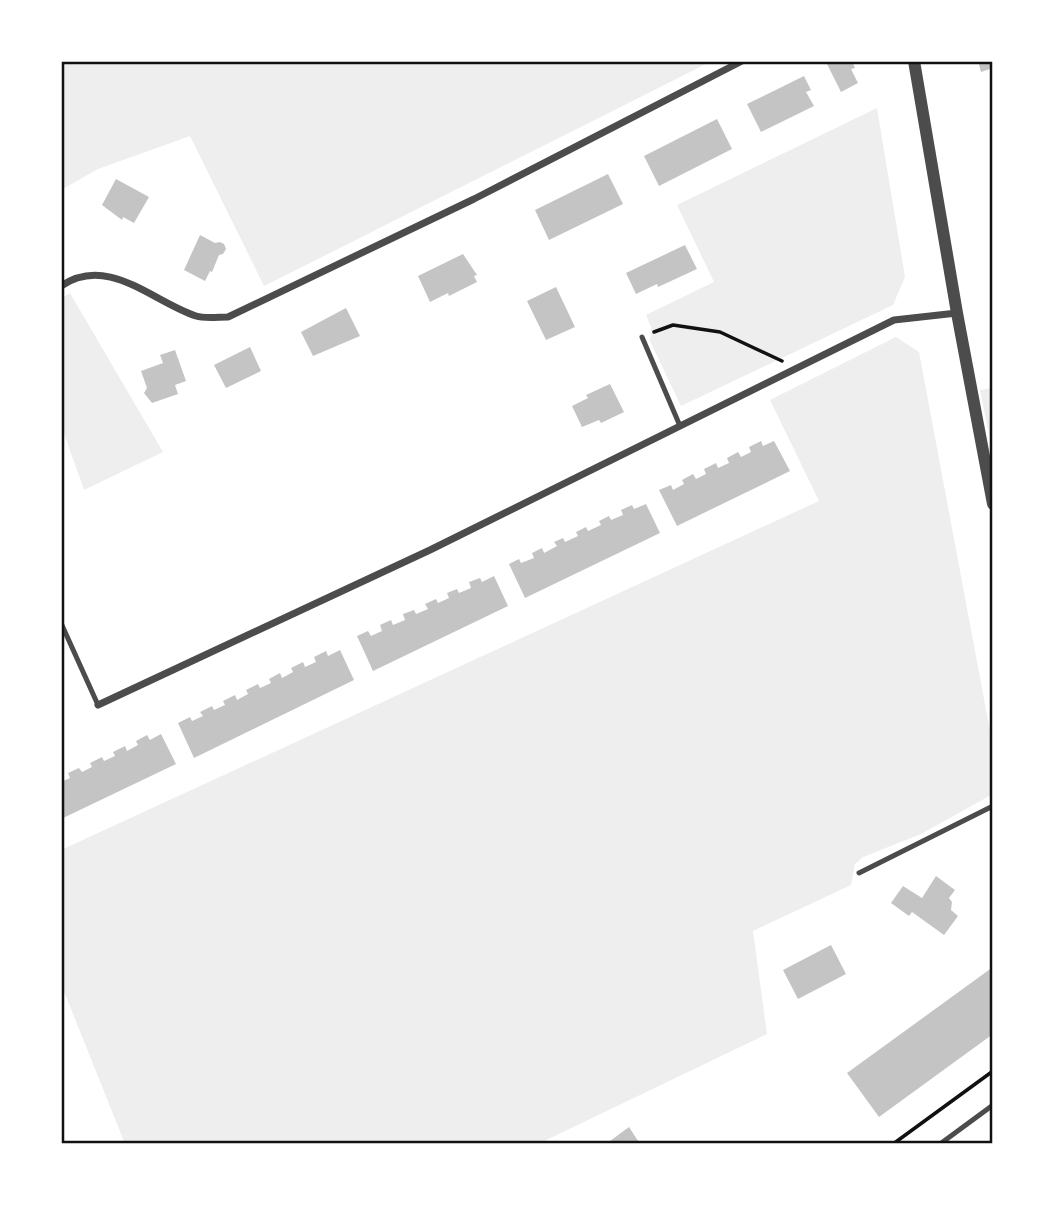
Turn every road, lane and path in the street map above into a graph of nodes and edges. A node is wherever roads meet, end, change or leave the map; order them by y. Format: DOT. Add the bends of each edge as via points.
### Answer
graph roads {
  1 [pos="742,61"];
  2 [pos="914,61"];
  3 [pos="61,286"];
  4 [pos="957,313"];
  5 [pos="642,337"];
  6 [pos="796,369"];
  7 [pos="680,426"];
  8 [pos="993,504"];
  9 [pos="61,623"];
  10 [pos="98,705"];
  11 [pos="993,806"];
  12 [pos="859,873"];
  13 [pos="993,1071"];
  14 [pos="993,1105"];
  15 [pos="893,1144"];
  16 [pos="940,1144"];
  1 -- 3 [label="street" via="474,199 228,317 198,317 127,281 99,275 73,278"];
  2 -- 4 [label="street"];
  4 -- 6 [label="street" via="894,320"];
  4 -- 8 [label="street"];
  5 -- 6 [label="path" via="673,325 720,332"];
  5 -- 7 [label="lane"];
  6 -- 7 [label="street"];
  7 -- 10 [label="street" via="430,550"];
  9 -- 10 [label="lane"];
  11 -- 12 [label="lane"];
  13 -- 15 [label="path"];
  14 -- 16 [label="lane"];
}
